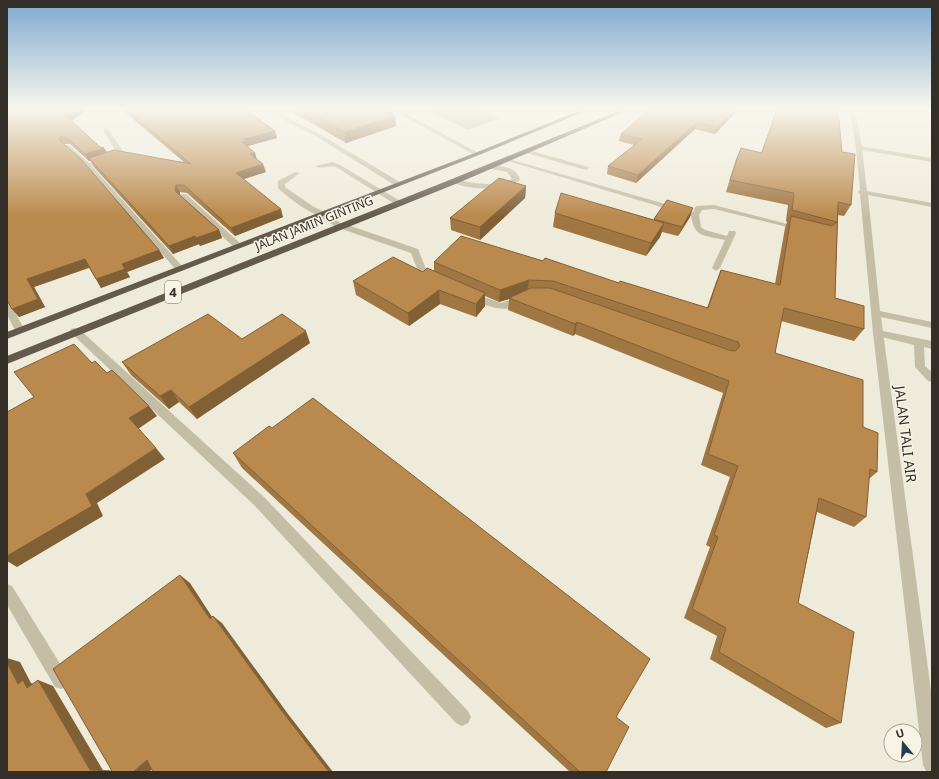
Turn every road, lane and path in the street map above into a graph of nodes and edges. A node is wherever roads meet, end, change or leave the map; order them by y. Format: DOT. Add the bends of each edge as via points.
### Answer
graph roads {
  1 [pos="116,144"];
  2 [pos="333,144"];
  3 [pos="459,144"];
  4 [pos="501,144"];
  5 [pos="541,144"];
  6 [pos="858,144"];
  7 [pos="68,146"];
  8 [pos="859,148"];
  9 [pos="525,151"];
  10 [pos="477,154"];
  11 [pos="507,159"];
  12 [pos="932,160"];
  13 [pos="88,165"];
  14 [pos="318,166"];
  15 [pos="488,167"];
  16 [pos="586,168"];
  17 [pos="297,173"];
  18 [pos="454,181"];
  19 [pos="398,184"];
  20 [pos="380,192"];
  21 [pos="862,192"];
  22 [pos="183,196"];
  23 [pos="398,202"];
  24 [pos="932,205"];
  25 [pos="322,214"];
  26 [pos="695,215"];
  27 [pos="339,225"];
  28 [pos="810,230"];
  29 [pos="238,246"];
  30 [pos="716,268"];
  31 [pos="180,269"];
  32 [pos="440,282"];
  33 [pos="462,291"];
  34 [pos="530,296"];
  35 [pos="7,306"];
  36 [pos="876,313"];
  37 [pos="932,325"];
  38 [pos="20,330"];
  39 [pos="75,331"];
  40 [pos="878,333"];
  41 [pos="7,336"];
  42 [pos="919,342"];
  43 [pos="932,345"];
  44 [pos="7,360"];
  45 [pos="932,378"];
  46 [pos="7,591"];
  47 [pos="67,691"];
  48 [pos="462,717"];
  49 [pos="932,765"];
  1 -- 13 [label="street" via="120,151 113,157"];
  2 -- 19 [label="street"];
  3 -- 10 [label="street"];
  4 -- 10 [label="highway, JALAN JAMIN GINTING / 4"];
  5 -- 9 [label="highway, JALAN JAMIN GINTING / 4"];
  6 -- 8 [label="street, JALAN TALI AIR"];
  7 -- 13 [label="street"];
  8 -- 12 [label="street"];
  8 -- 21 [label="street, JALAN TALI AIR"];
  9 -- 11 [label="highway, JALAN JAMIN GINTING / 4"];
  9 -- 16 [label="street"];
  10 -- 19 [label="highway, JALAN JAMIN GINTING / 4"];
  11 -- 15 [label="highway, JALAN JAMIN GINTING / 4"];
  11 -- 26 [label="street"];
  13 -- 31 [label="street"];
  14 -- 20 [label="street" via="338,166"];
  15 -- 18 [label="highway, JALAN JAMIN GINTING / 4"];
  15 -- 18 [label="street" via="512,171 516,180 494,187"];
  17 -- 25 [label="street" via="281,183 282,188"];
  18 -- 23 [label="highway, JALAN JAMIN GINTING / 4"];
  19 -- 20 [label="highway, JALAN JAMIN GINTING / 4"];
  20 -- 23 [label="street"];
  20 -- 25 [label="highway, JALAN JAMIN GINTING / 4"];
  21 -- 24 [label="street"];
  21 -- 36 [label="street, JALAN TALI AIR"];
  22 -- 29 [label="street"];
  23 -- 27 [label="highway, JALAN JAMIN GINTING / 4"];
  25 -- 27 [label="street"];
  25 -- 29 [label="highway, JALAN JAMIN GINTING / 4"];
  26 -- 28 [label="street" via="699,208 714,207"];
  26 -- 30 [label="street" via="698,228 702,232 731,236"];
  27 -- 32 [label="street" via="416,251 419,269"];
  27 -- 39 [label="highway, JALAN JAMIN GINTING / 4"];
  29 -- 31 [label="highway, JALAN JAMIN GINTING / 4"];
  31 -- 38 [label="highway, JALAN JAMIN GINTING / 4"];
  33 -- 34 [label="street" via="498,307"];
  35 -- 38 [label="street"];
  36 -- 37 [label="street"];
  36 -- 40 [label="street, JALAN TALI AIR"];
  38 -- 41 [label="highway, JALAN JAMIN GINTING / 4"];
  39 -- 44 [label="highway, JALAN JAMIN GINTING / 4"];
  39 -- 48 [label="street" via="260,502"];
  40 -- 42 [label="street"];
  40 -- 49 [label="street, JALAN TALI AIR"];
  42 -- 43 [label="street"];
  42 -- 45 [label="street" via="920,366"];
  46 -- 47 [label="street"];
}
